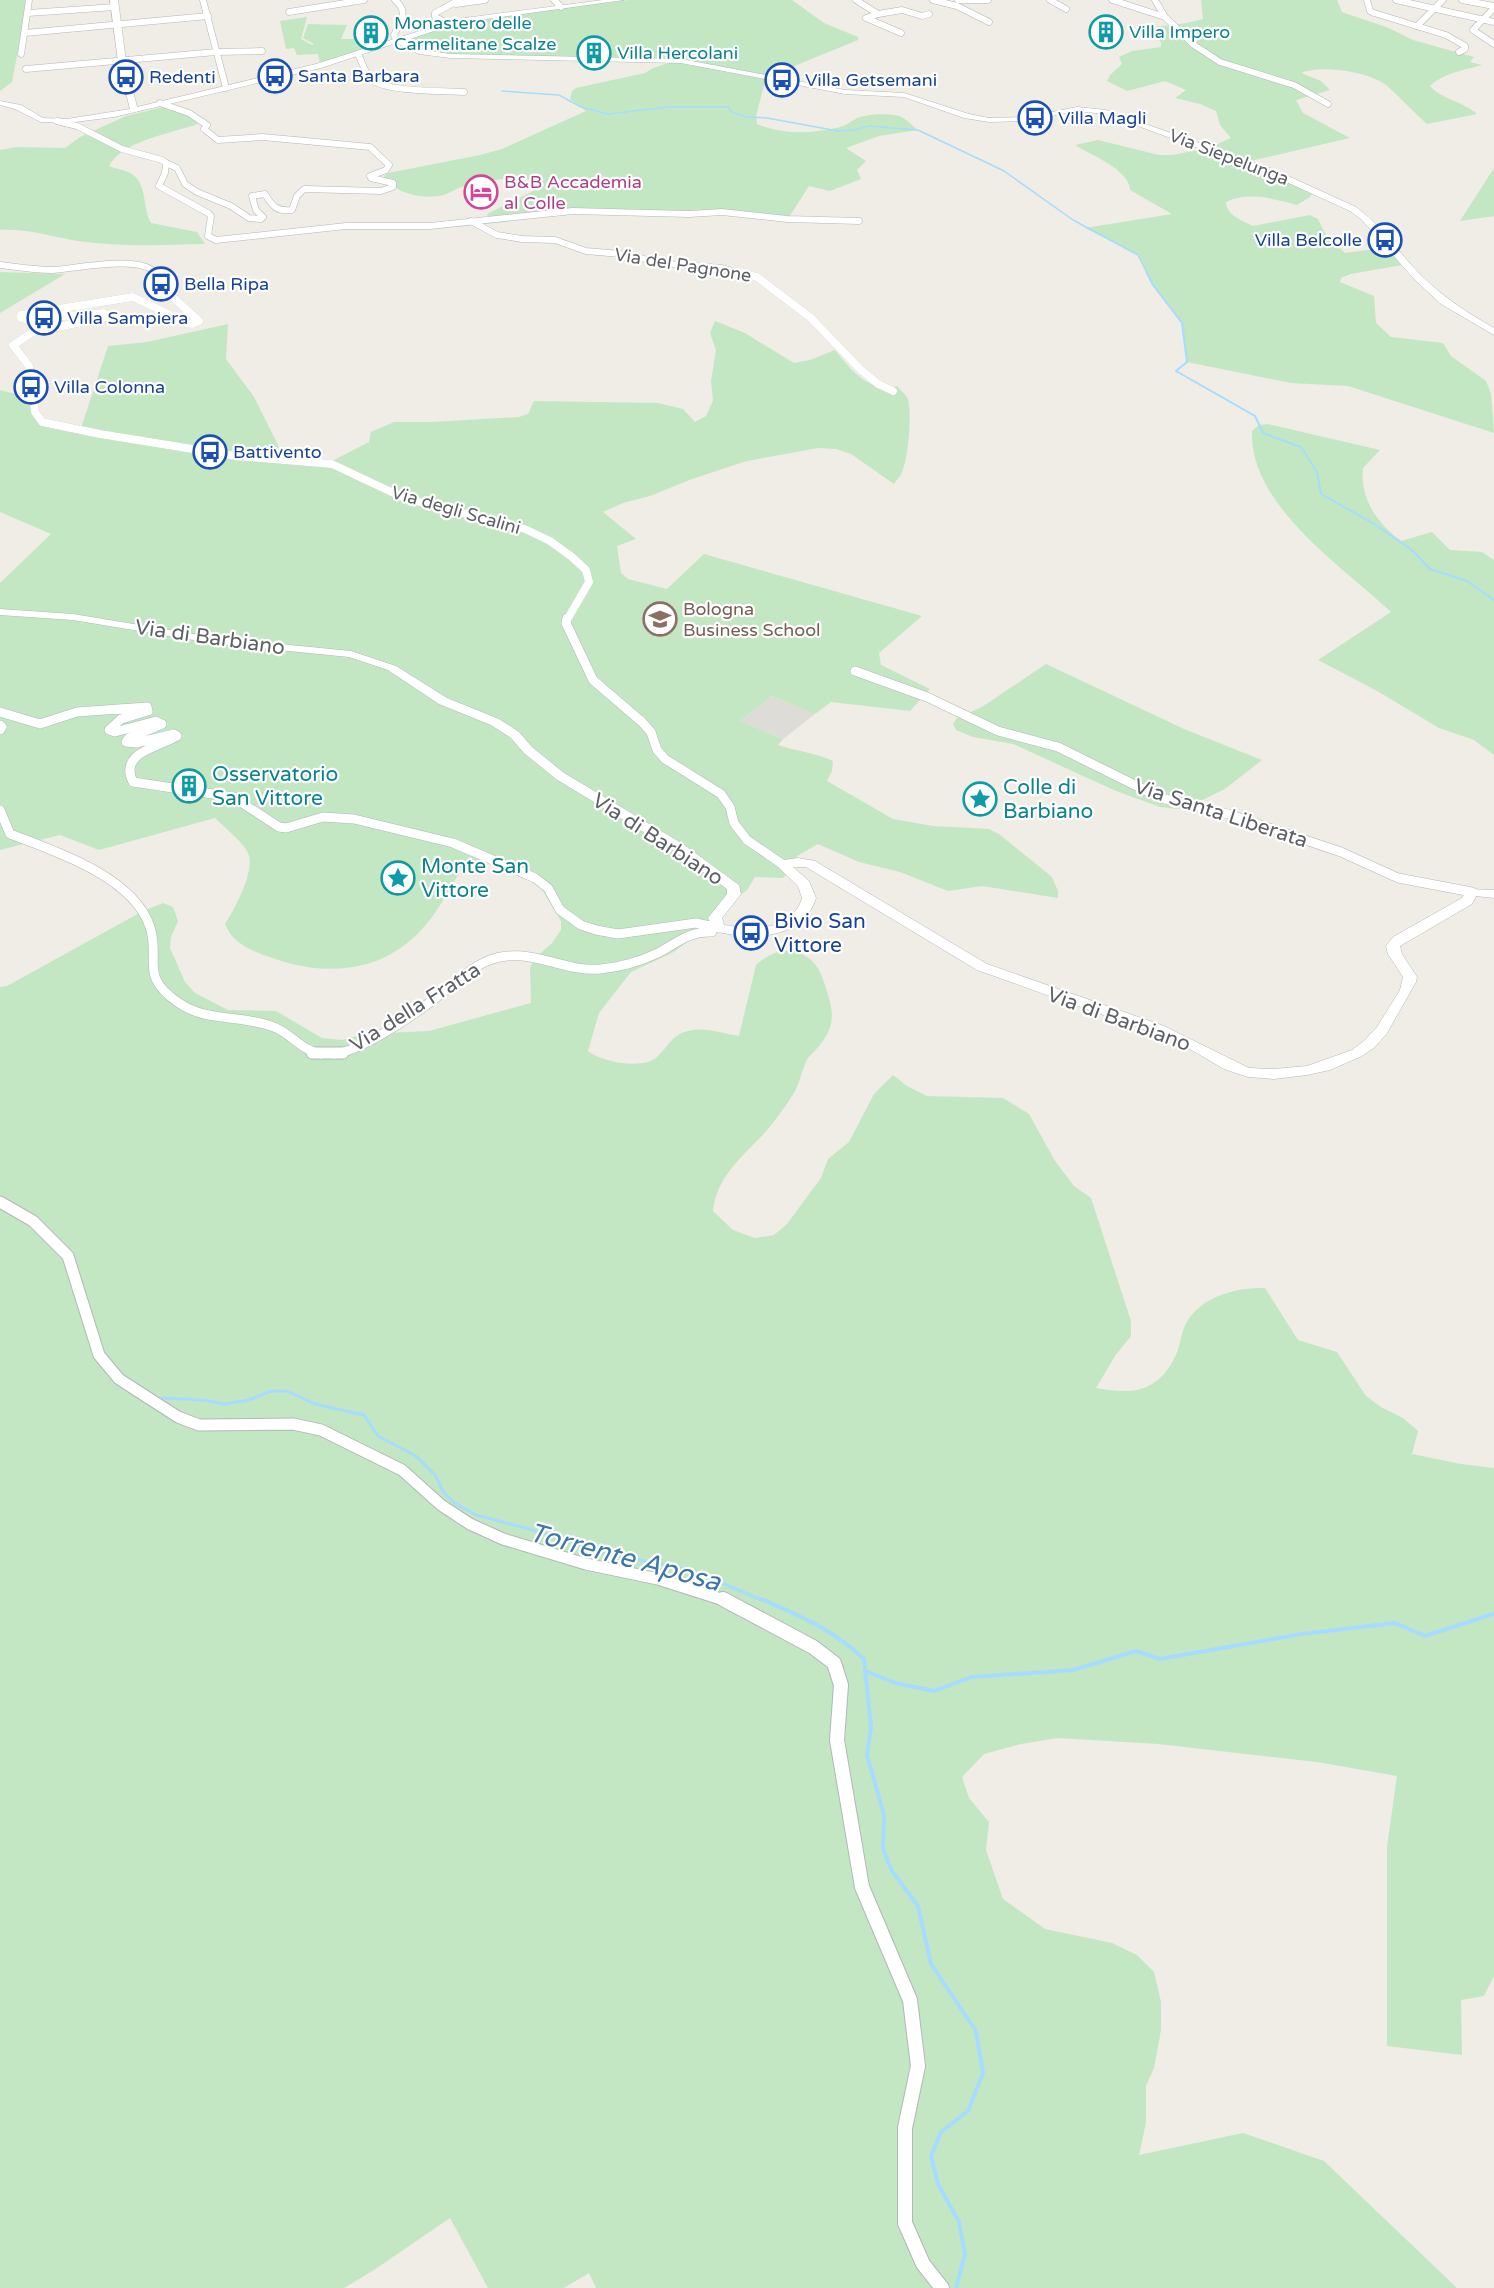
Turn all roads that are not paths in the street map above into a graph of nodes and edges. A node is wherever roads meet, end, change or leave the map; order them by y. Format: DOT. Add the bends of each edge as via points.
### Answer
graph roads {
  1 [pos="29,0"];
  2 [pos="203,0"];
  3 [pos="208,0"];
  4 [pos="364,0"];
  5 [pos="394,0"];
  6 [pos="485,0"];
  7 [pos="554,0"];
  8 [pos="620,0"];
  9 [pos="856,0"];
  10 [pos="933,0"];
  11 [pos="958,0"];
  12 [pos="988,0"];
  13 [pos="1050,0"];
  14 [pos="1112,0"];
  15 [pos="1155,0"];
  16 [pos="1367,0"];
  17 [pos="1396,0"];
  18 [pos="1443,0"];
  19 [pos="1462,0"];
  20 [pos="337,2"];
  21 [pos="457,2"];
  22 [pos="948,2"];
  23 [pos="114,3"];
  24 [pos="561,7"];
  25 [pos="1494,7"];
  26 [pos="1066,9"];
  27 [pos="1435,9"];
  28 [pos="289,12"];
  29 [pos="28,13"];
  30 [pos="878,14"];
  31 [pos="929,14"];
  32 [pos="208,16"];
  33 [pos="1165,17"];
  34 [pos="1483,19"];
  35 [pos="989,22"];
  36 [pos="1494,22"];
  37 [pos="447,23"];
  38 [pos="117,24"];
  39 [pos="1417,26"];
  40 [pos="25,33"];
  41 [pos="901,33"];
  42 [pos="396,40"];
  43 [pos="1494,44"];
  44 [pos="262,51"];
  45 [pos="216,52"];
  46 [pos="1459,52"];
  47 [pos="21,54"];
  48 [pos="358,54"];
  49 [pos="122,61"];
  50 [pos="26,69"];
  51 [pos="226,88"];
  52 [pos="464,93"];
  53 [pos="160,103"];
  54 [pos="0,104"];
  55 [pos="1328,104"];
  56 [pos="134,111"];
  57 [pos="57,121"];
  58 [pos="165,163"];
  59 [pos="471,221"];
  60 [pos="859,221"];
  61 [pos="0,266"];
  62 [pos="1494,332"];
  63 [pos="893,391"];
  64 [pos="0,612"];
  65 [pos="855,671"];
  66 [pos="0,712"];
  67 [pos="0,725"];
  68 [pos="0,730"];
  69 [pos="0,810"];
  70 [pos="782,864"];
  71 [pos="1472,892"];
  72 [pos="1494,894"];
  73 [pos="719,928"];
  74 [pos="0,1202"];
  75 [pos="942,2288"];
  1 -- 29 [label="street"];
  2 -- 3 [label="street"];
  2 -- 32 [label="street"];
  4 -- 20 [label="street"];
  5 -- 42 [label="street" via="402,6 404,14 394,35"];
  6 -- 21 [label="street"];
  7 -- 24 [label="street"];
  8 -- 24 [label="street"];
  9 -- 30 [label="street"];
  10 -- 22 [label="street"];
  11 -- 12 [label="street"];
  13 -- 26 [label="street"];
  14 -- 33 [label="street"];
  15 -- 33 [label="street"];
  16 -- 39 [label="street" via="1371,12"];
  17 -- 27 [label="street"];
  18 -- 27 [label="street"];
  19 -- 25 [label="street"];
  20 -- 28 [label="street"];
  21 -- 37 [label="street" via="435,17"];
  22 -- 35 [label="street"];
  23 -- 29 [label="street"];
  23 -- 38 [label="street"];
  24 -- 37 [label="street"];
  25 -- 34 [label="street"];
  27 -- 34 [label="street"];
  27 -- 39 [label="street"];
  29 -- 40 [label="street"];
  30 -- 31 [label="street" via="902,10 922,16"];
  30 -- 41 [label="street" via="866,18"];
  32 -- 38 [label="street"];
  32 -- 45 [label="street"];
  33 -- 55 [label="street" via="1213,58 1294,85"];
  34 -- 36 [label="street"];
  34 -- 43 [label="street" via="1473,32"];
  37 -- 42 [label="street"];
  38 -- 40 [label="street"];
  38 -- 49 [label="street"];
  39 -- 46 [label="street" via="1462,44 1465,49"];
  40 -- 47 [label="street"];
  42 -- 48 [label="street"];
  42 -- 62 [label="street, Via Siepelunga" via="414,49 450,56 693,62 845,92 904,95 989,120 1027,119 1077,109 1106,112 1272,172 1353,209 1444,302"];
  44 -- 45 [label="street"];
  45 -- 49 [label="street"];
  45 -- 51 [label="street"];
  48 -- 51 [label="street"];
  48 -- 52 [label="street" via="375,82 408,90"];
  49 -- 50 [label="street"];
  49 -- 56 [label="street"];
  51 -- 53 [label="street"];
  53 -- 56 [label="street"];
  53 -- 58 [label="street" via="189,112 207,125 204,129 218,140 263,137 370,147 388,165 371,178 389,181 393,187 374,191 304,189 292,210 282,212 274,209 265,194 257,194 252,196 263,218 249,218 197,192 185,184 177,168"];
  54 -- 57 [label="street" via="18,107 37,119"];
  56 -- 57 [label="street"];
  57 -- 58 [label="street" via="85,129 130,152 155,154"];
  58 -- 59 [label="street" via="159,186 208,213 208,236 216,240 346,226 430,226"];
  59 -- 60 [label="street" via="573,211 722,212"];
  59 -- 63 [label="street, Via del Pagnone" via="496,235 555,240 586,251 632,255 656,263 722,268 757,277 812,318 860,369"];
  61 -- 70 [label="street, Via degli Scalini" via="51,270 145,265 154,270 165,291 199,321 188,323 133,297 21,315 25,319 92,313 107,317 33,332 13,345 29,366 35,412 42,422 236,456 332,464 404,498 517,526 550,541 572,557 586,570 589,582 566,623 593,680 642,722 666,759 721,794 747,840"];
  64 -- 73 [label="street, Via di Barbiano" via="73,617 218,641 351,654 392,668 443,701 495,722 560,776 678,847 734,888 734,894 715,918"];
  65 -- 71 [label="street, Via Santa Liberata" via="927,697 998,731 1058,747 1161,798 1228,814 1341,852 1398,878"];
  66 -- 73 [label="street" via="40,724 76,712 147,707 148,711 112,724 110,730 156,721 162,724 126,742 134,744 158,735 177,736 140,752 130,768 133,782 233,797 279,827 323,818 354,819 453,843 535,878 548,888 560,910 596,930 618,934 696,923"];
  67 -- 68 [label="street"];
  69 -- 73 [label="street, Via della Fratta" via="10,834 85,868 134,900 151,930 151,971 167,994 188,1010 268,1025 287,1033 308,1051 322,1054 343,1052 361,1044 490,959 528,954 577,970 599,969 660,952 694,931 715,932"];
  70 -- 71 [label="street, Via di Barbiano" via="810,864 933,939 1013,981 1186,1041 1228,1066 1258,1074 1302,1073 1366,1047 1381,1033 1408,991 1410,977 1393,946 1467,901"];
  70 -- 73 [label="street" via="804,884 809,898 803,910 768,934"];
  71 -- 72 [label="street, Via Santa Liberata"];
  74 -- 75 [label="street" via="33,1221 68,1256 99,1355 119,1379 178,1417 199,1425 293,1424 321,1430 402,1470 441,1505 503,1539 726,1600 834,1662 841,1685 837,1740 862,1887 910,2000 918,2066 905,2128 905,2223 923,2264"];
}
